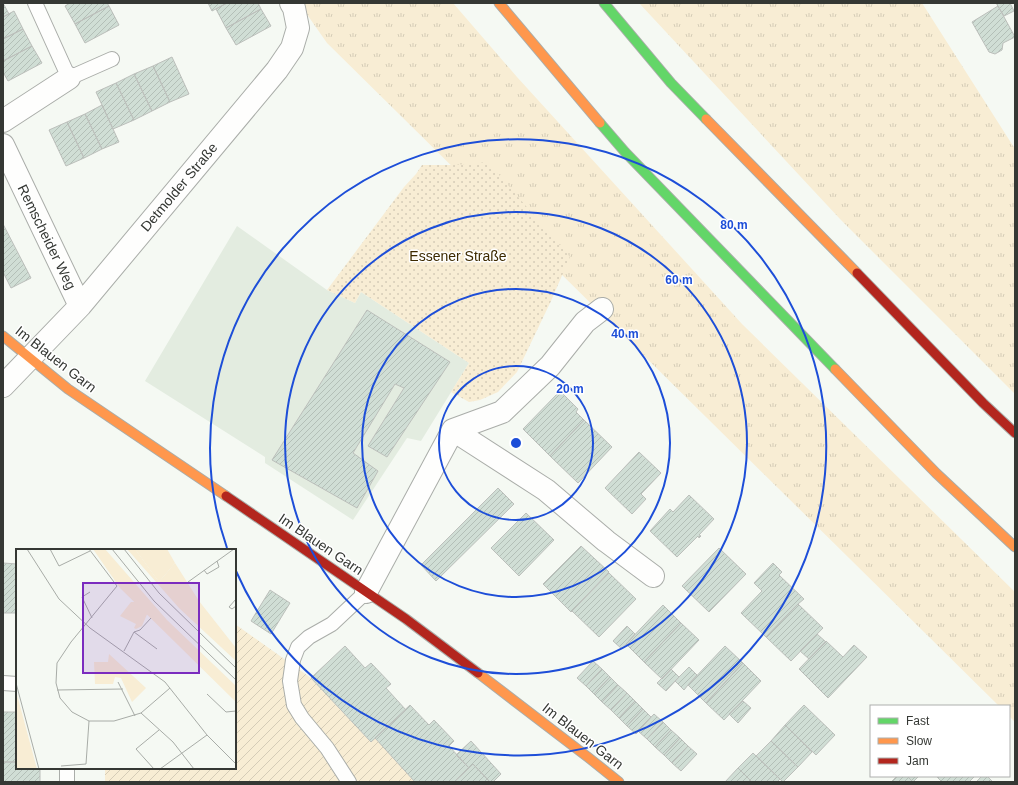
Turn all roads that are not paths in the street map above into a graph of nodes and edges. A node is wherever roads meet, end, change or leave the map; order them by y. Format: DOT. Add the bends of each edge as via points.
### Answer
graph roads {
  1 [pos="34,3"];
  2 [pos="291,3"];
  3 [pos="499,3"];
  4 [pos="604,3"];
  5 [pos="112,59"];
  6 [pos="69,78"];
  7 [pos="3,121"];
  8 [pos="3,145"];
  9 [pos="80,306"];
  10 [pos="602,309"];
  11 [pos="3,336"];
  12 [pos="30,358"];
  13 [pos="3,386"];
  14 [pos="453,430"];
  15 [pos="1015,433"];
  16 [pos="1015,547"];
  17 [pos="653,576"];
  18 [pos="366,592"];
  19 [pos="3,683"];
  20 [pos="16,684"];
  21 [pos="67,769"];
  22 [pos="67,782"];
  23 [pos="349,782"];
  24 [pos="619,782"];
  1 -- 6 [label="lane"];
  2 -- 9 [label="street, Detmolder Straße" via="298,28 292,48 277,70"];
  3 -- 16 [label="main road" via="625,152 936,473"];
  4 -- 15 [label="main road" via="671,83"];
  5 -- 6 [label="lane"];
  6 -- 7 [label="street"];
  8 -- 9 [label="street, Remscheider Weg"];
  9 -- 12 [label="street, Detmolder Straße"];
  10 -- 14 [label="street" via="585,322 550,366 502,412"];
  11 -- 12 [label="main road, Im Blauen Garn"];
  12 -- 13 [label="street, Detmolder Straße"];
  12 -- 18 [label="main road, Im Blauen Garn" via="68,389"];
  14 -- 17 [label="street" via="546,490 606,541"];
  14 -- 18 [label="street"];
  18 -- 23 [label="lane" via="332,624 309,637 298,647 292,660 290,681 294,705"];
  18 -- 24 [label="main road, Im Blauen Garn" via="430,637"];
  19 -- 20 [label="lane"];
  21 -- 22 [label="lane"];
}
